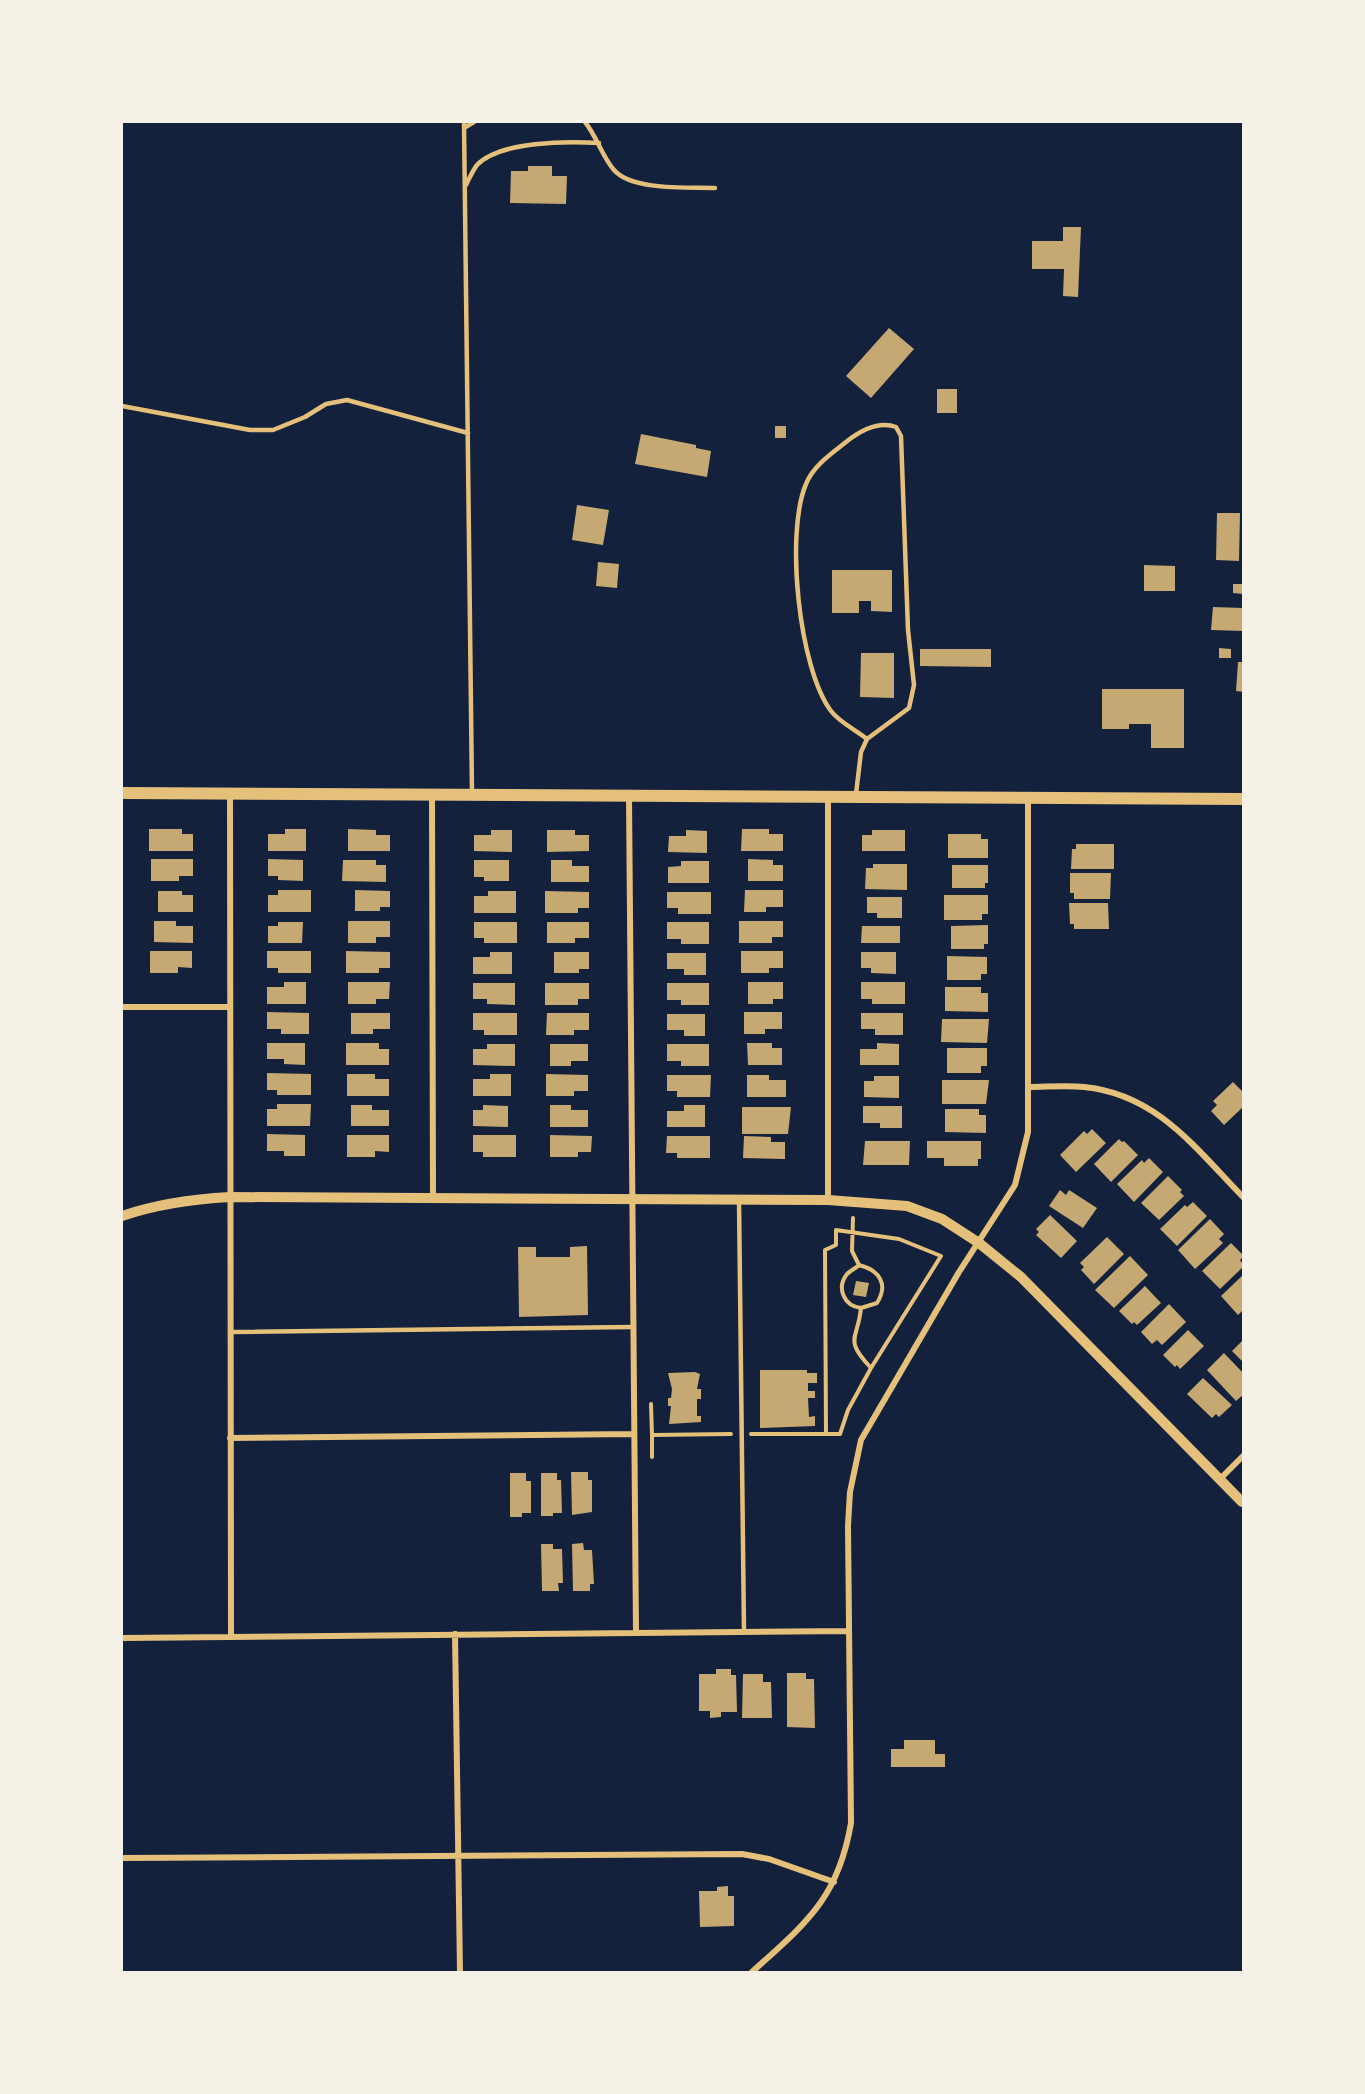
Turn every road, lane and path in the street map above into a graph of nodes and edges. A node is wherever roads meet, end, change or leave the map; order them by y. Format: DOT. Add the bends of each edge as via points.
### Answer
graph roads {
  1 [pos="474,122"];
  2 [pos="585,122"];
  3 [pos="464,125"];
  4 [pos="599,143"];
  5 [pos="465,188"];
  6 [pos="715,188"];
  7 [pos="122,406"];
  8 [pos="468,433"];
  9 [pos="867,739"];
  10 [pos="122,793"];
  11 [pos="230,794"];
  12 [pos="432,795"];
  13 [pos="472,795"];
  14 [pos="629,796"];
  15 [pos="828,797"];
  16 [pos="856,797"];
  17 [pos="1028,798"];
  18 [pos="1244,799"];
  19 [pos="122,1007"];
  20 [pos="230,1007"];
  21 [pos="1028,1087"];
  22 [pos="230,1197"];
  23 [pos="433,1198"];
  24 [pos="1244,1198"];
  25 [pos="631,1199"];
  26 [pos="739,1199"];
  27 [pos="828,1200"];
  28 [pos="122,1216"];
  29 [pos="853,1218"];
  30 [pos="853,1231"];
  31 [pos="979,1243"];
  32 [pos="859,1265"];
  33 [pos="861,1308"];
  34 [pos="632,1327"];
  35 [pos="230,1332"];
  36 [pos="870,1368"];
  37 [pos="651,1404"];
  38 [pos="633,1434"];
  39 [pos="826,1434"];
  40 [pos="840,1434"];
  41 [pos="652,1435"];
  42 [pos="230,1438"];
  43 [pos="1244,1455"];
  44 [pos="1220,1479"];
  45 [pos="1242,1502"];
  46 [pos="849,1631"];
  47 [pos="744,1632"];
  48 [pos="636,1633"];
  49 [pos="456,1634"];
  50 [pos="231,1635"];
  51 [pos="122,1638"];
  52 [pos="458,1854"];
  53 [pos="122,1858"];
  54 [pos="834,1882"];
  55 [pos="459,1972"];
  56 [pos="752,1972"];
  1 -- 3 [label="lane"];
  2 -- 4 [label="lane"];
  3 -- 5 [label="lane"];
  4 -- 5 [label="lane" via="532,144 502,152 478,165"];
  4 -- 6 [label="lane" via="615,171 626,179 640,184"];
  5 -- 8 [label="lane"];
  7 -- 8 [label="lane" via="250,430 273,430 326,404 347,400"];
  8 -- 13 [label="lane"];
  9 -- 9 [label="lane" via="909,708 914,685 901,436 896,427 888,424 871,427 849,439 819,464 806,484 795,553 803,629 819,691 832,712"];
  9 -- 16 [label="lane" via="861,752"];
  10 -- 11 [label="main road"];
  11 -- 12 [label="main road"];
  11 -- 20 [label="street"];
  12 -- 13 [label="main road"];
  12 -- 23 [label="street"];
  13 -- 14 [label="main road"];
  14 -- 15 [label="main road"];
  14 -- 25 [label="street"];
  15 -- 16 [label="main road"];
  15 -- 27 [label="street"];
  16 -- 17 [label="main road"];
  17 -- 18 [label="main road"];
  17 -- 21 [label="street"];
  19 -- 20 [label="street"];
  20 -- 22 [label="street"];
  21 -- 24 [label="street" via="1085,1087 1131,1098 1167,1119"];
  21 -- 31 [label="street" via="1024,1158 1015,1185"];
  22 -- 23 [label="street"];
  22 -- 28 [label="street" via="192,1199"];
  22 -- 35 [label="street"];
  23 -- 25 [label="street"];
  25 -- 26 [label="street"];
  25 -- 34 [label="street"];
  26 -- 27 [label="street"];
  26 -- 47 [label="lane"];
  27 -- 31 [label="street" via="907,1206 942,1220"];
  29 -- 30 [label="path"];
  30 -- 32 [label="path" via="852,1251"];
  30 -- 36 [label="path" via="899,1239 941,1256"];
  30 -- 39 [label="path" via="836,1230 836,1245 825,1250"];
  31 -- 44 [label="street" via="1021,1277"];
  31 -- 46 [label="street" via="861,1440 850,1492"];
  32 -- 33 [label="path" via="847,1275 841,1288 846,1301"];
  32 -- 33 [label="path" via="878,1273 882,1281 877,1304"];
  33 -- 36 [label="path" via="855,1326 855,1349"];
  34 -- 35 [label="lane"];
  34 -- 38 [label="street"];
  35 -- 42 [label="street"];
  36 -- 40 [label="path"];
  37 -- 41 [label="path"];
  38 -- 42 [label="street"];
  38 -- 48 [label="street"];
  42 -- 50 [label="street"];
  43 -- 44 [label="street"];
  44 -- 45 [label="street"];
  46 -- 47 [label="street"];
  46 -- 54 [label="street" via="851,1823 847,1850"];
  47 -- 48 [label="street"];
  48 -- 49 [label="street"];
  49 -- 50 [label="street"];
  49 -- 52 [label="street"];
  50 -- 51 [label="street"];
  52 -- 53 [label="street"];
  52 -- 54 [label="street" via="741,1854 769,1859"];
  52 -- 55 [label="street"];
  54 -- 56 [label="street" via="811,1919"];
}
